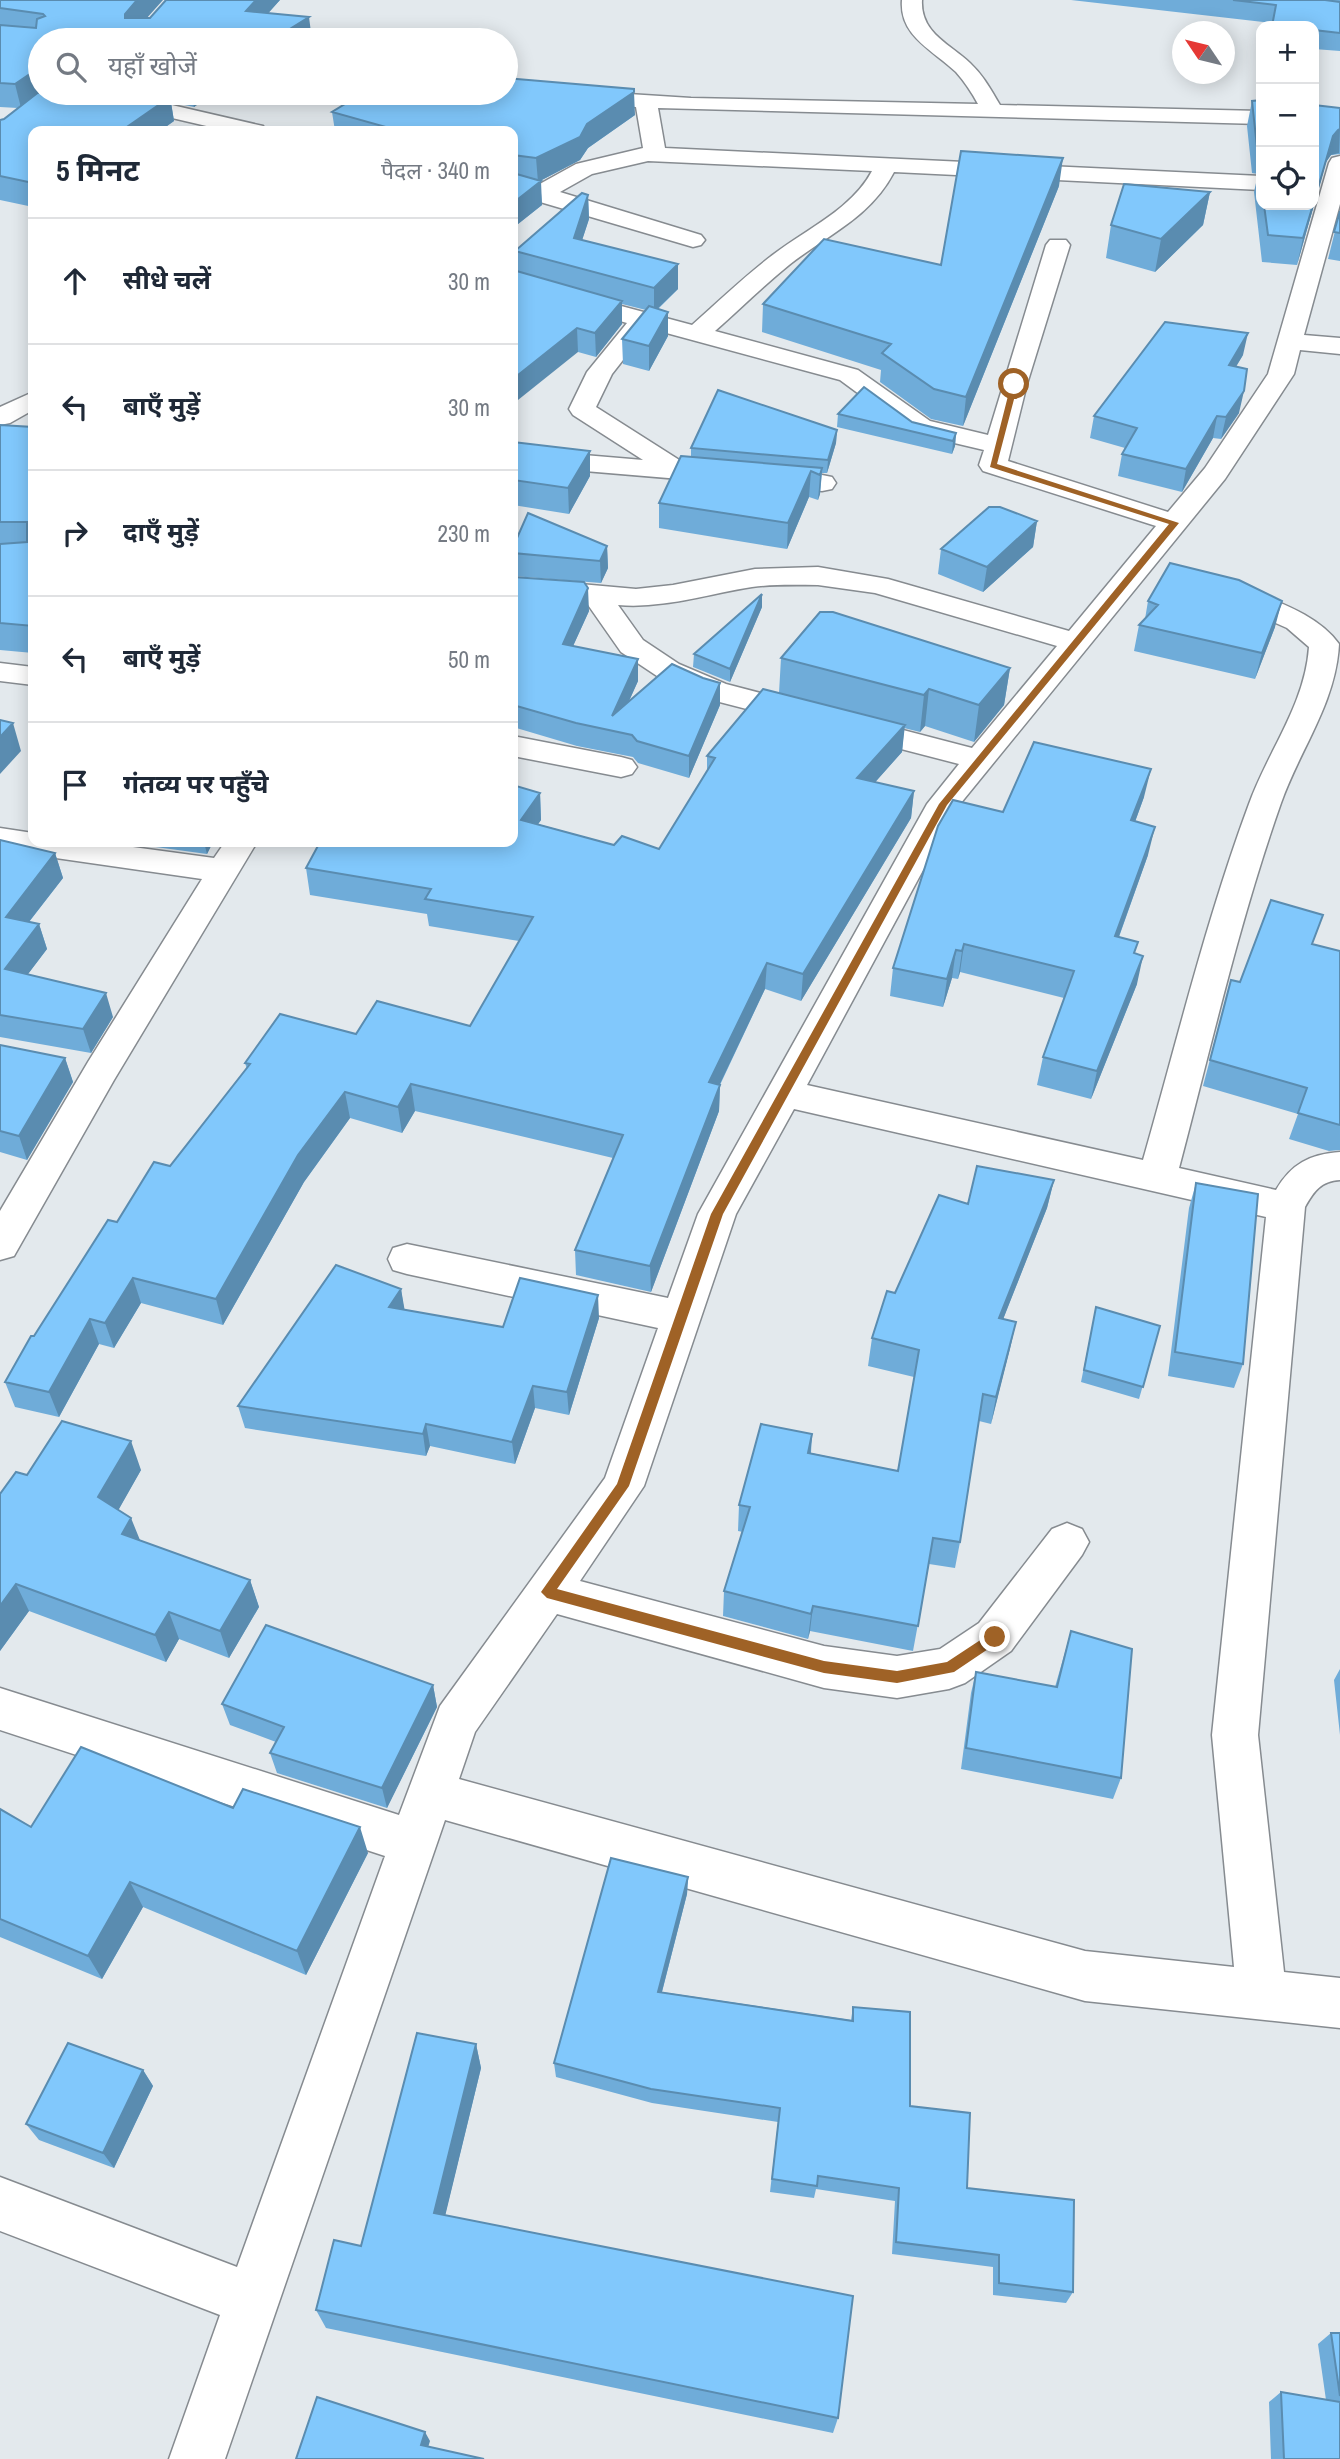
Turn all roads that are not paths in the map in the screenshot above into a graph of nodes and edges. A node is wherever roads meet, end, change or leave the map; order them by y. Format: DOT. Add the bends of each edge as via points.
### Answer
graph roads {
  1 [pos="912,0"];
  2 [pos="518,93"];
  3 [pos="646,101"];
  4 [pos="145,105"];
  5 [pos="993,111"];
  6 [pos="1256,117"];
  7 [pos="234,126"];
  8 [pos="648,154"];
  9 [pos="887,164"];
  10 [pos="1333,177"];
  11 [pos="1256,183"];
  12 [pos="518,188"];
  13 [pos="541,193"];
  14 [pos="693,240"];
  15 [pos="1058,245"];
  16 [pos="518,285"];
  17 [pos="643,319"];
  18 [pos="697,334"];
  19 [pos="1290,341"];
  20 [pos="1340,346"];
  21 [pos="28,403"];
  22 [pos="28,415"];
  23 [pos="0,417"];
  24 [pos="996,446"];
  25 [pos="518,457"];
  26 [pos="679,471"];
  27 [pos="822,483"];
  28 [pos="1175,523"];
  29 [pos="1170,569"];
  30 [pos="518,587"];
  31 [pos="595,594"];
  32 [pos="1076,642"];
  33 [pos="0,672"];
  34 [pos="28,675"];
  35 [pos="518,747"];
  36 [pos="980,760"];
  37 [pos="621,767"];
  38 [pos="0,839"];
  39 [pos="28,841"];
  40 [pos="110,847"];
  41 [pos="233,856"];
  42 [pos="63,1064"];
  43 [pos="101,1071"];
  44 [pos="784,1093"];
  45 [pos="1340,1166"];
  46 [pos="1157,1178"];
  47 [pos="1286,1207"];
  48 [pos="0,1245"];
  49 [pos="407,1259"];
  50 [pos="681,1317"];
  51 [pos="1068,1542"];
  52 [pos="547,1592"];
  53 [pos="0,1709"];
  54 [pos="431,1794"];
  55 [pos="414,1843"];
  56 [pos="1262,1995"];
  57 [pos="1340,2003"];
  58 [pos="0,2204"];
  59 [pos="253,2300"];
  60 [pos="197,2459"];
  1 -- 5 [label="street" via="914,21 929,42 960,65"];
  2 -- 3 [label="street"];
  3 -- 5 [label="street"];
  3 -- 8 [label="street" via="655,153"];
  4 -- 7 [label="street"];
  5 -- 6 [label="street"];
  8 -- 9 [label="street"];
  8 -- 13 [label="street" via="584,169"];
  9 -- 11 [label="street"];
  9 -- 18 [label="street" via="873,191 860,204 781,260"];
  10 -- 19 [label="street"];
  12 -- 13 [label="street"];
  13 -- 14 [label="street"];
  15 -- 24 [label="street"];
  16 -- 17 [label="street"];
  17 -- 18 [label="street"];
  17 -- 26 [label="street" via="600,372 582,409"];
  18 -- 24 [label="street" via="849,375 922,427"];
  19 -- 20 [label="street"];
  19 -- 28 [label="street" via="1281,374 1215,473"];
  21 -- 23 [label="street"];
  22 -- 23 [label="street"];
  24 -- 28 [label="street" via="993,465"];
  25 -- 26 [label="street"];
  26 -- 27 [label="street"];
  28 -- 29 [label="street"];
  29 -- 32 [label="street"];
  29 -- 46 [label="street" via="1297,622 1324,644 1324,659 1311,700 1266,800"];
  30 -- 31 [label="street"];
  31 -- 32 [label="street" via="636,598 755,578 818,576 878,585"];
  31 -- 36 [label="street" via="632,646 668,670 715,691"];
  32 -- 36 [label="street"];
  33 -- 34 [label="street"];
  35 -- 37 [label="street"];
  36 -- 44 [label="street" via="943,804"];
  38 -- 39 [label="street"];
  40 -- 41 [label="street"];
  41 -- 43 [label="street"];
  42 -- 43 [label="street"];
  43 -- 48 [label="street"];
  44 -- 46 [label="street"];
  44 -- 50 [label="street" via="717,1214"];
  45 -- 47 [label="street" via="1323,1166 1301,1179"];
  46 -- 47 [label="street"];
  47 -- 56 [label="street" via="1234,1735"];
  49 -- 50 [label="street"];
  50 -- 52 [label="street" via="622,1486"];
  51 -- 52 [label="street" via="995,1637 950,1668 897,1677 824,1667"];
  52 -- 54 [label="street" via="456,1721"];
  53 -- 55 [label="street"];
  54 -- 55 [label="street"];
  54 -- 56 [label="street" via="1085,1976"];
  55 -- 59 [label="street"];
  56 -- 57 [label="street"];
  58 -- 59 [label="street"];
  59 -- 60 [label="street"];
}
